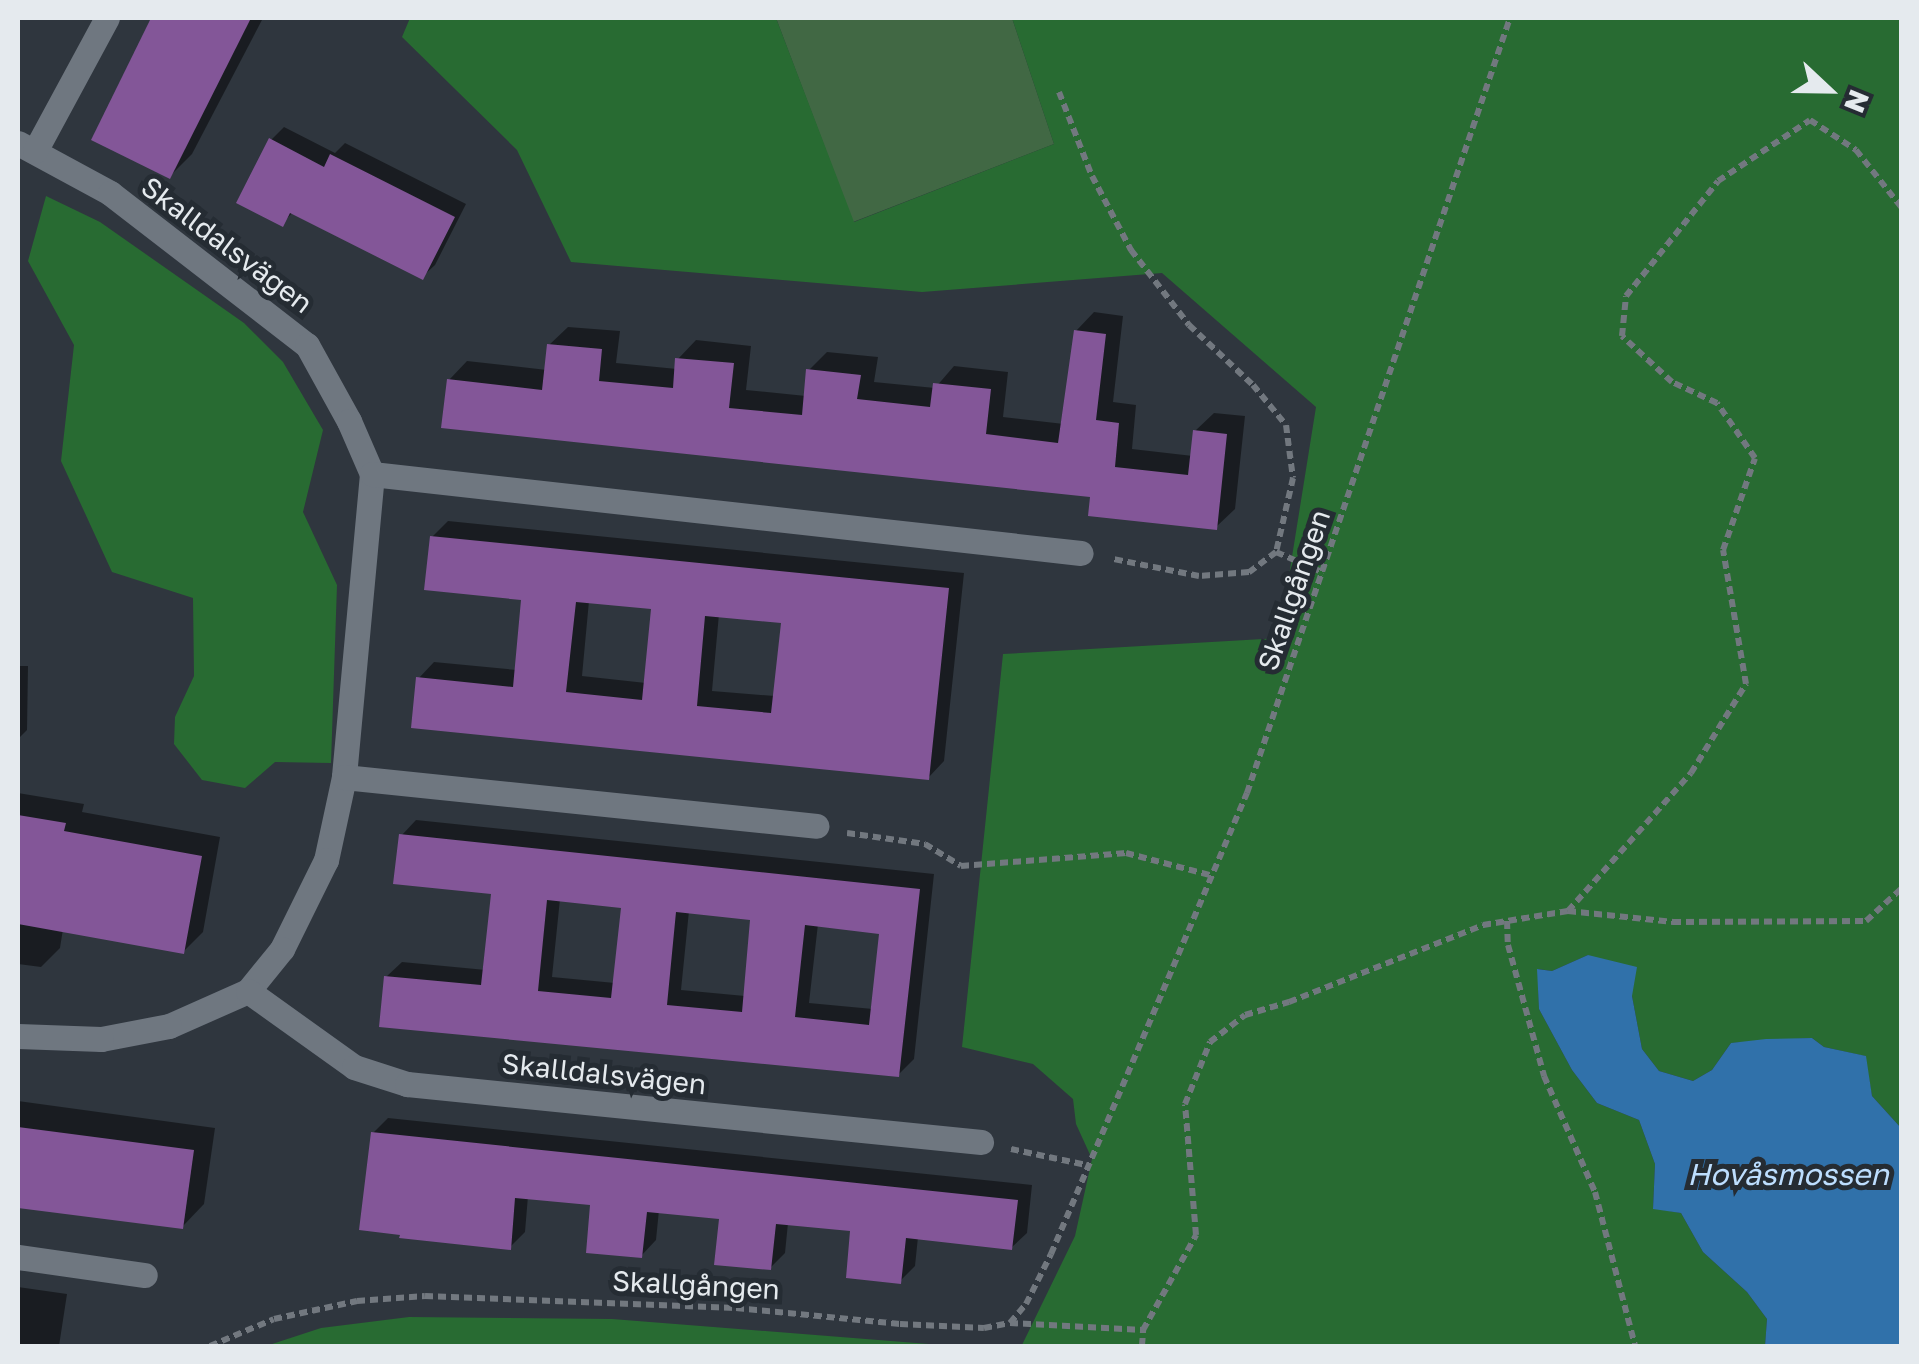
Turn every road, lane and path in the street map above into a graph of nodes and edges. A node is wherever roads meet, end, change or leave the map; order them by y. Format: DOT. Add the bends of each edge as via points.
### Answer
graph roads {
  1 [pos="107,18"];
  2 [pos="1510,18"];
  3 [pos="1059,92"];
  4 [pos="26,147"];
  5 [pos="1902,208"];
  6 [pos="372,474"];
  7 [pos="1276,552"];
  8 [pos="1081,553"];
  9 [pos="1324,573"];
  10 [pos="344,777"];
  11 [pos="816,826"];
  12 [pos="1210,874"];
  13 [pos="1902,888"];
  14 [pos="1568,911"];
  15 [pos="1506,921"];
  16 [pos="248,991"];
  17 [pos="18,1036"];
  18 [pos="981,1142"];
  19 [pos="1086,1165"];
  20 [pos="18,1257"];
  21 [pos="145,1276"];
  22 [pos="1010,1323"];
  23 [pos="1143,1330"];
  24 [pos="210,1346"];
  25 [pos="1142,1346"];
  26 [pos="1635,1346"];
  1 -- 4 [label="street, Skalldalsvägen"];
  2 -- 9 [label="path, Skallgången"];
  3 -- 7 [label="path" via="1092,176 1132,250 1189,326 1286,426 1293,478"];
  4 -- 6 [label="street, Skalldalsvägen" via="110,193 307,345"];
  5 -- 14 [label="path" via="1856,150 1810,120 1718,181 1626,296 1622,336 1672,382 1717,404 1756,458 1723,550 1746,684 1690,773"];
  6 -- 8 [label="street"];
  6 -- 10 [label="street, Skalldalsvägen"];
  7 -- 8 [label="path" via="1249,572 1199,576"];
  7 -- 9 [label="path"];
  9 -- 12 [label="path, Skallgången" via="1248,793"];
  10 -- 11 [label="street"];
  10 -- 16 [label="street, Skalldalsvägen" via="326,860 304,910"];
  11 -- 12 [label="path" via="925,844 961,866 1126,853"];
  12 -- 19 [label="path, Skallgången"];
  13 -- 14 [label="path" via="1866,921 1673,922"];
  14 -- 15 [label="path"];
  15 -- 23 [label="path" via="1245,1015 1210,1042 1185,1104 1196,1235"];
  15 -- 26 [label="path" via="1544,1076 1594,1192"];
  16 -- 17 [label="street, Skalldalsvägen" via="169,1026 102,1040"];
  16 -- 18 [label="street, Skalldalsvägen" via="354,1067 406,1084"];
  18 -- 19 [label="path"];
  19 -- 22 [label="path, Skallgången" via="1034,1287"];
  20 -- 21 [label="street"];
  22 -- 23 [label="path"];
  22 -- 24 [label="path, Skallgången" via="967,1327 736,1308 424,1296 357,1300 274,1319"];
  23 -- 25 [label="path"];
}
